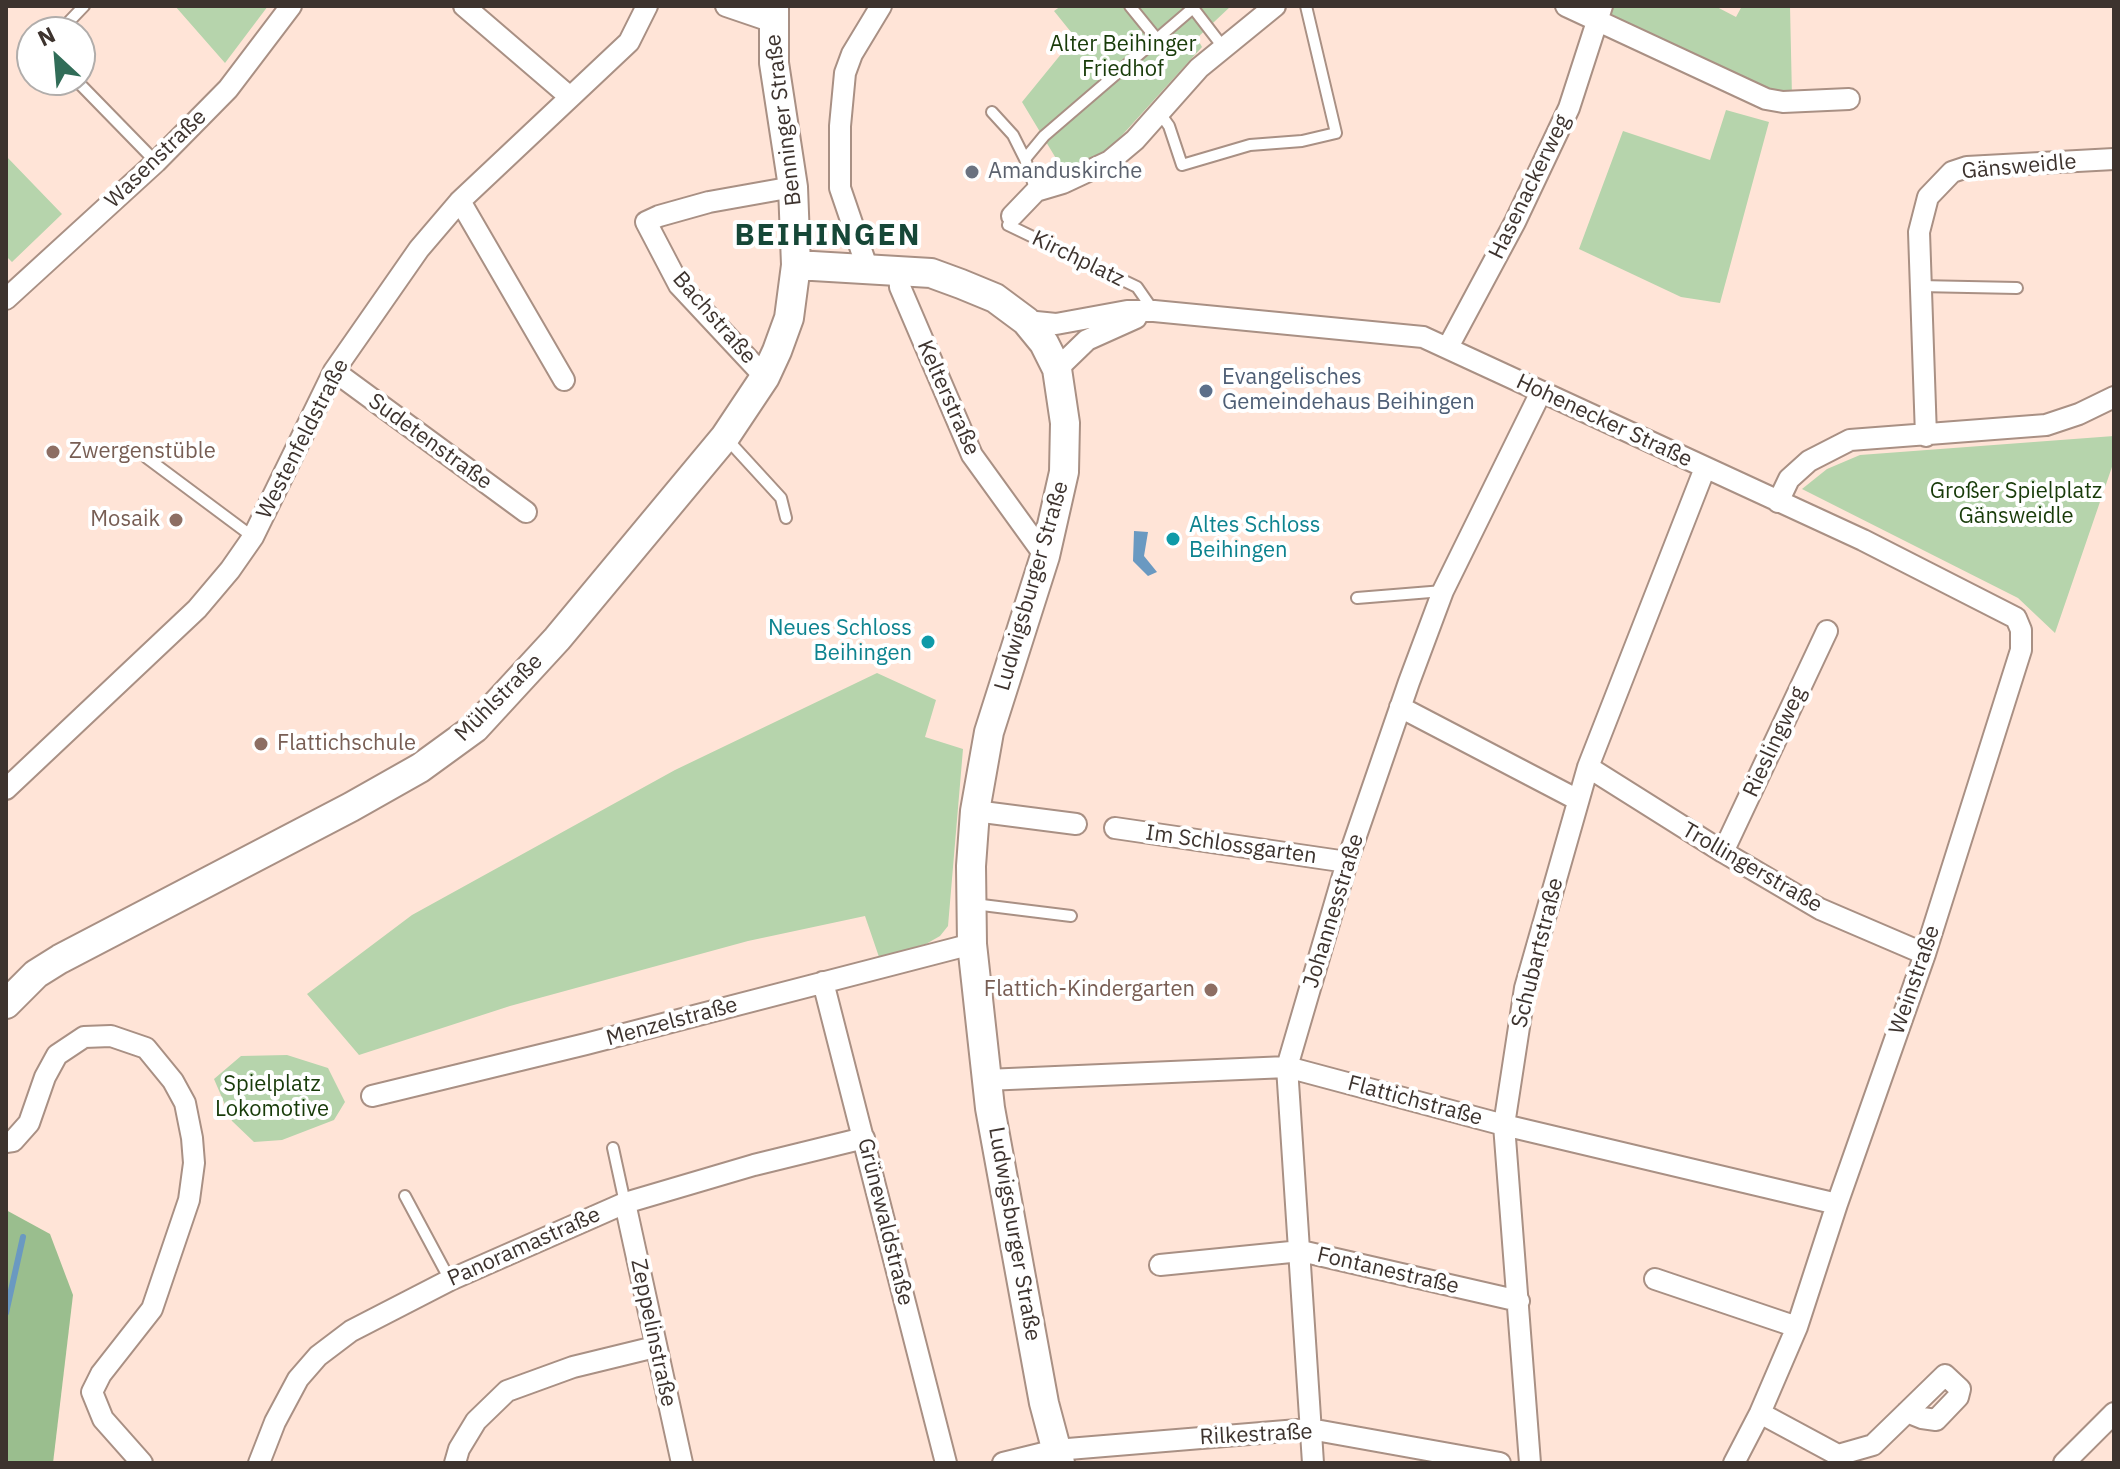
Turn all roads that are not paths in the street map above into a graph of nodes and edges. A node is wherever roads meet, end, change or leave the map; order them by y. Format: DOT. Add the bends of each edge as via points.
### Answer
graph roads {
  1 [pos="291,6"];
  2 [pos="464,6"];
  3 [pos="647,6"];
  4 [pos="726,6"];
  5 [pos="881,6"];
  6 [pos="1130,6"];
  7 [pos="1275,6"];
  8 [pos="1306,6"];
  9 [pos="1566,6"];
  10 [pos="1192,7"];
  11 [pos="1600,13"];
  12 [pos="773,14"];
  13 [pos="1156,38"];
  14 [pos="1223,47"];
  15 [pos="92,96"];
  16 [pos="570,97"];
  17 [pos="1849,99"];
  18 [pos="992,112"];
  19 [pos="1159,112"];
  20 [pos="1025,159"];
  21 [pos="2114,159"];
  22 [pos="156,162"];
  23 [pos="793,187"];
  24 [pos="1036,191"];
  25 [pos="460,201"];
  26 [pos="1012,216"];
  27 [pos="796,265"];
  28 [pos="868,270"];
  29 [pos="899,271"];
  30 [pos="1919,286"];
  31 [pos="2017,288"];
  32 [pos="6,299"];
  33 [pos="1149,304"];
  34 [pos="1069,322"];
  35 [pos="1045,346"];
  36 [pos="1448,347"];
  37 [pos="334,371"];
  38 [pos="765,377"];
  39 [pos="564,380"];
  40 [pos="1541,392"];
  41 [pos="2114,397"];
  42 [pos="1926,436"];
  43 [pos="725,437"];
  44 [pos="147,458"];
  45 [pos="1705,468"];
  46 [pos="1778,502"];
  47 [pos="526,512"];
  48 [pos="786,518"];
  49 [pos="253,537"];
  50 [pos="1045,556"];
  51 [pos="1443,591"];
  52 [pos="1357,598"];
  53 [pos="2021,630"];
  54 [pos="1827,631"];
  55 [pos="1400,707"];
  56 [pos="1588,767"];
  57 [pos="6,789"];
  58 [pos="1578,800"];
  59 [pos="975,811"];
  60 [pos="1076,824"];
  61 [pos="1115,828"];
  62 [pos="1723,852"];
  63 [pos="1347,862"];
  64 [pos="972,904"];
  65 [pos="1071,916"];
  66 [pos="972,944"];
  67 [pos="1925,954"];
  68 [pos="823,982"];
  69 [pos="6,1004"];
  70 [pos="1287,1067"];
  71 [pos="986,1080"];
  72 [pos="372,1096"];
  73 [pos="1504,1125"];
  74 [pos="864,1138"];
  75 [pos="6,1142"];
  76 [pos="613,1148"];
  77 [pos="405,1196"];
  78 [pos="625,1203"];
  79 [pos="1837,1204"];
  80 [pos="1301,1251"];
  81 [pos="1160,1265"];
  82 [pos="1655,1279"];
  83 [pos="450,1280"];
  84 [pos="1519,1301"];
  85 [pos="1797,1327"];
  86 [pos="655,1347"];
  87 [pos="1907,1412"];
  88 [pos="1760,1413"];
  89 [pos="2114,1413"];
  90 [pos="1310,1429"];
  91 [pos="1058,1456"];
  92 [pos="142,1463"];
  93 [pos="259,1463"];
  94 [pos="455,1463"];
  95 [pos="682,1463"];
  96 [pos="946,1463"];
  97 [pos="1003,1463"];
  98 [pos="1313,1463"];
  99 [pos="1500,1463"];
  100 [pos="1530,1463"];
  101 [pos="1734,1463"];
  102 [pos="2064,1463"];
  1 -- 22 [label="street, Wasenstraße" via="228,89"];
  2 -- 16 [label="street"];
  3 -- 16 [label="street, Westenfeldstraße" via="629,42"];
  4 -- 12 [label="street, Benninger Straße"];
  5 -- 28 [label="street" via="845,73 840,126 840,188"];
  6 -- 13 [label="lane"];
  7 -- 14 [label="street, Kirchplatz"];
  8 -- 19 [label="lane" via="1336,133 1250,145 1182,165"];
  9 -- 11 [label="street"];
  10 -- 13 [label="lane"];
  10 -- 14 [label="lane"];
  11 -- 17 [label="street" via="1766,99"];
  11 -- 36 [label="street, Hasenackerweg" via="1569,108"];
  12 -- 23 [label="main road, Benninger Straße" via="774,63"];
  13 -- 20 [label="lane" via="1044,136"];
  14 -- 19 [label="street, Kirchplatz"];
  15 -- 22 [label="lane"];
  16 -- 25 [label="street, Westenfeldstraße"];
  18 -- 20 [label="lane"];
  19 -- 24 [label="street, Kirchplatz" via="1110,161"];
  20 -- 24 [label="lane"];
  21 -- 30 [label="street, Gänsweidle" via="1952,172 1928,197 1919,232"];
  22 -- 32 [label="street, Wasenstraße"];
  23 -- 27 [label="main road, Benninger Straße"];
  23 -- 38 [label="street, Bachstraße" via="709,202 646,222 679,285"];
  24 -- 26 [label="street, Kirchplatz"];
  25 -- 37 [label="street, Westenfeldstraße" via="419,249"];
  25 -- 39 [label="street"];
  26 -- 33 [label="lane, Kirchplatz" via="1008,225 1137,287"];
  27 -- 28 [label="main road"];
  27 -- 38 [label="main road, Mühlstraße" via="789,318"];
  28 -- 29 [label="main road"];
  29 -- 35 [label="main road" via="931,273 995,298"];
  29 -- 50 [label="street, Kelterstraße" via="900,287 972,455"];
  30 -- 31 [label="lane"];
  30 -- 42 [label="street, Gänsweidle"];
  33 -- 34 [label="street, Hohenecker Straße"];
  33 -- 35 [label="street, Hohenecker Straße" via="1087,340"];
  33 -- 36 [label="street, Hohenecker Straße" via="1423,337"];
  34 -- 35 [label="street"];
  34 -- 35 [label="street, Hohenecker Straße" via="1056,324"];
  35 -- 50 [label="main road, Ludwigsburger Straße" via="1065,423 1064,472"];
  36 -- 40 [label="street, Hohenecker Straße"];
  37 -- 47 [label="street, Sudetenstraße"];
  37 -- 49 [label="street, Westenfeldstraße"];
  38 -- 43 [label="main road, Mühlstraße"];
  40 -- 45 [label="street, Hohenecker Straße"];
  40 -- 51 [label="street, Johannesstraße"];
  41 -- 42 [label="street" via="2046,425"];
  42 -- 46 [label="street" via="1850,440 1809,461 1789,479"];
  43 -- 48 [label="lane" via="781,498"];
  43 -- 69 [label="main road, Mühlstraße" via="567,628 475,728 420,768 351,807 60,959"];
  44 -- 49 [label="lane"];
  45 -- 46 [label="street, Hohenecker Straße"];
  45 -- 56 [label="street, Schubartstraße"];
  46 -- 53 [label="street, Hohenecker Straße" via="1996,606 2016,618"];
  49 -- 57 [label="street, Westenfeldstraße" via="197,609"];
  50 -- 59 [label="main road, Ludwigsburger Straße" via="989,732"];
  51 -- 52 [label="lane"];
  51 -- 55 [label="street, Johannesstraße"];
  53 -- 67 [label="street, Weinstraße" via="2021,650"];
  54 -- 62 [label="street, Rieslingweg"];
  55 -- 58 [label="street"];
  55 -- 63 [label="street, Johannesstraße"];
  56 -- 58 [label="street, Schubartstraße"];
  56 -- 62 [label="street, Trollingerstraße"];
  58 -- 73 [label="street, Schubartstraße" via="1525,988"];
  59 -- 60 [label="street"];
  59 -- 64 [label="main road, Ludwigsburger Straße"];
  61 -- 63 [label="street, Im Schlossgarten"];
  62 -- 67 [label="street, Trollingerstraße" via="1820,909"];
  63 -- 70 [label="street, Johannesstraße"];
  64 -- 65 [label="lane"];
  64 -- 66 [label="main road, Ludwigsburger Straße"];
  66 -- 68 [label="street, Menzelstraße"];
  66 -- 71 [label="main road, Ludwigsburger Straße"];
  67 -- 79 [label="street, Weinstraße"];
  68 -- 72 [label="street, Menzelstraße"];
  68 -- 74 [label="street, Grünewaldstraße"];
  70 -- 71 [label="street, Flattichstraße"];
  70 -- 73 [label="street, Flattichstraße"];
  70 -- 80 [label="street, Johannesstraße"];
  71 -- 91 [label="main road, Ludwigsburger Straße"];
  73 -- 79 [label="street, Flattichstraße"];
  73 -- 84 [label="street, Schubartstraße"];
  74 -- 78 [label="street, Panoramastraße"];
  74 -- 96 [label="street, Grünewaldstraße"];
  75 -- 92 [label="street" via="29,1123 57,1055 84,1037 111,1036 146,1048 185,1103 194,1163 189,1200 152,1309 92,1392 103,1419"];
  76 -- 78 [label="lane"];
  77 -- 83 [label="lane"];
  78 -- 83 [label="street, Panoramastraße"];
  78 -- 86 [label="street, Zeppelinstraße"];
  79 -- 85 [label="street, Weinstraße"];
  80 -- 81 [label="street, Fontanestraße"];
  80 -- 84 [label="street, Fontanestraße"];
  80 -- 90 [label="street, Johannesstraße"];
  82 -- 85 [label="street"];
  83 -- 93 [label="street, Panoramastraße" via="351,1331 318,1356 298,1379"];
  84 -- 100 [label="street, Schubartstraße"];
  85 -- 88 [label="street, Weinstraße"];
  86 -- 94 [label="street" via="573,1367 507,1391 476,1421"];
  86 -- 95 [label="street, Zeppelinstraße"];
  87 -- 88 [label="street" via="1873,1445 1838,1455"];
  88 -- 101 [label="street, Weinstraße"];
  89 -- 102 [label="street"];
  90 -- 91 [label="street, Rilkestraße"];
  90 -- 98 [label="street, Johannesstraße"];
  90 -- 99 [label="street, Rilkestraße"];
  91 -- 97 [label="street, Rilkestraße"];
}
